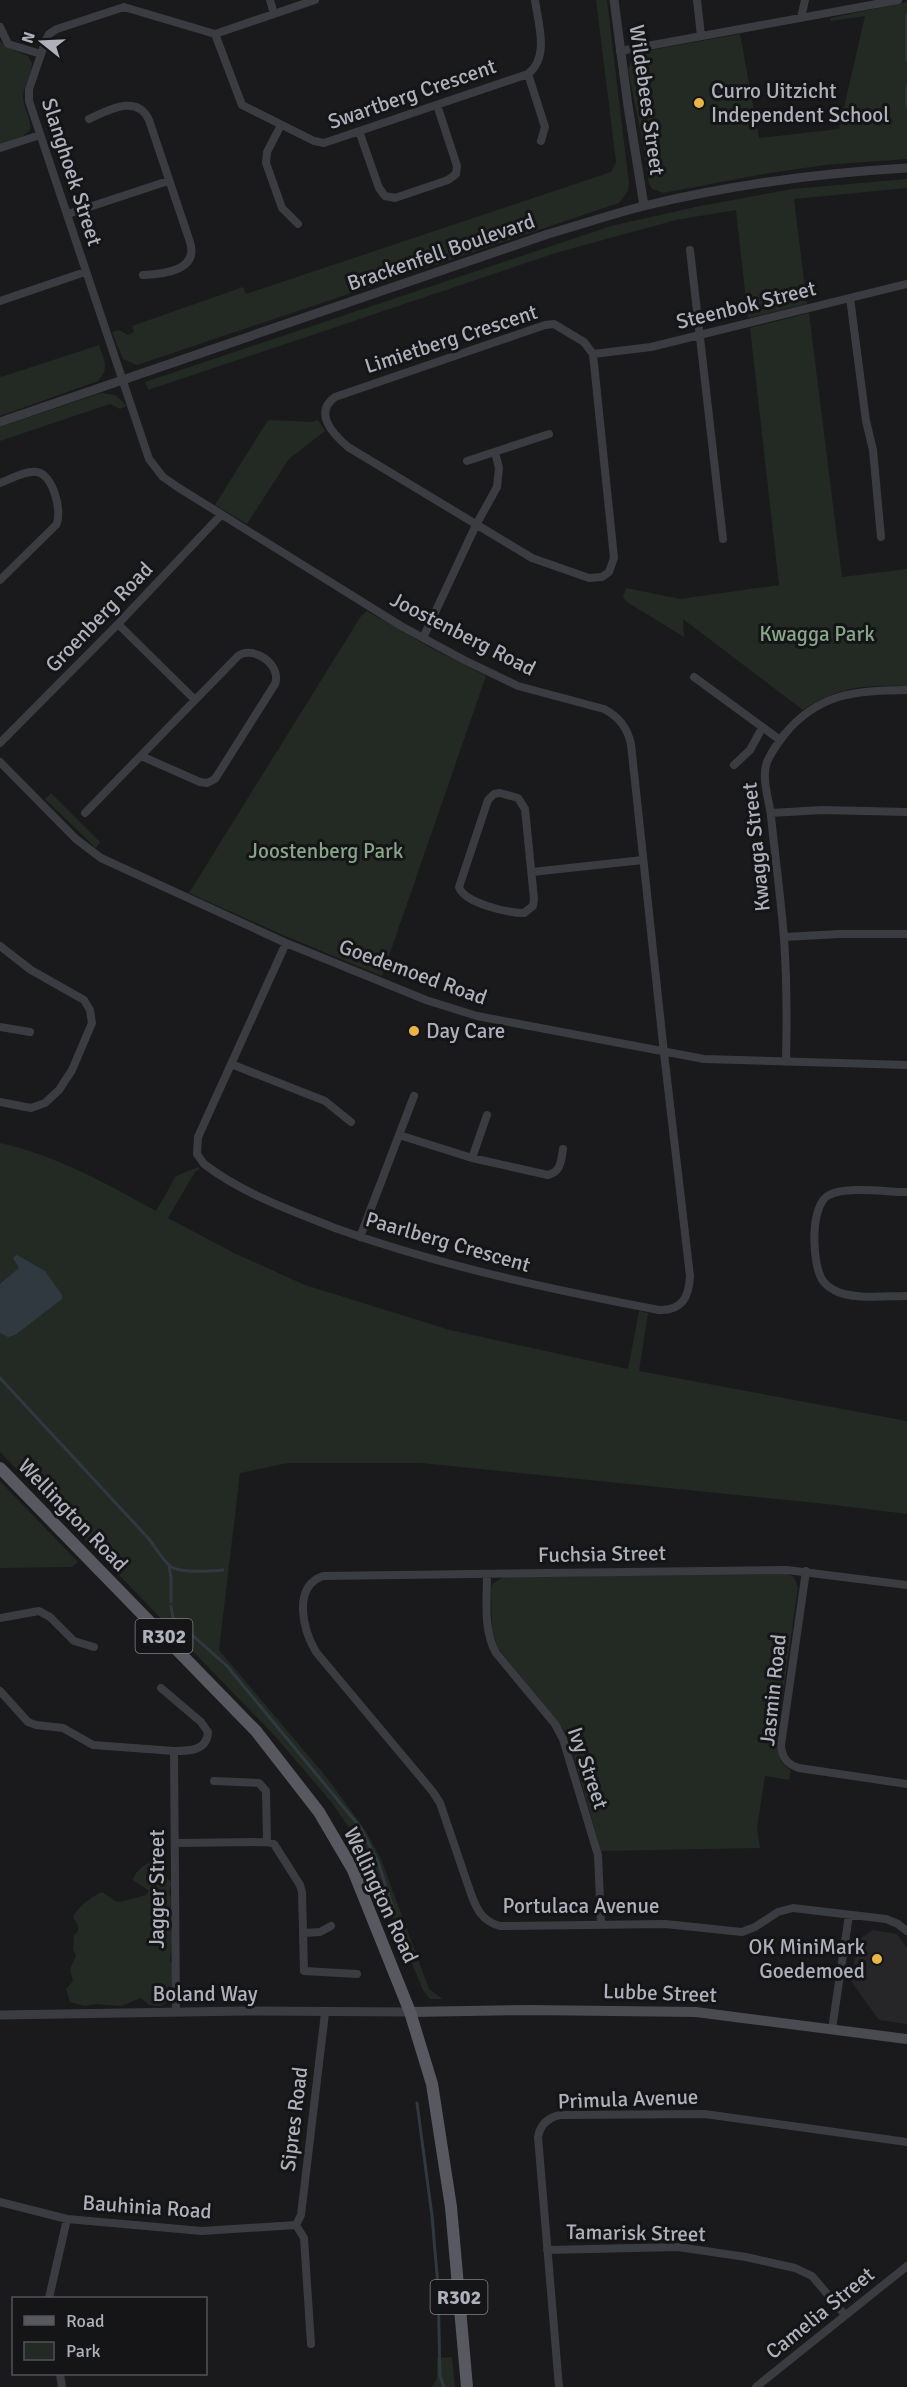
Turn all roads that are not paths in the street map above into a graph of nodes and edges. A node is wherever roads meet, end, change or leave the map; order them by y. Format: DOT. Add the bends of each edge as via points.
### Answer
graph roads {
  1 [pos="270,0"];
  2 [pos="315,0"];
  3 [pos="535,0"];
  4 [pos="614,0"];
  5 [pos="697,0"];
  6 [pos="805,0"];
  7 [pos="898,0"];
  8 [pos="130,4"];
  9 [pos="274,14"];
  10 [pos="801,18"];
  11 [pos="0,27"];
  12 [pos="215,34"];
  13 [pos="701,36"];
  14 [pos="620,51"];
  15 [pos="41,54"];
  16 [pos="528,74"];
  17 [pos="437,105"];
  18 [pos="89,119"];
  19 [pos="281,125"];
  20 [pos="359,131"];
  21 [pos="40,135"];
  22 [pos="541,141"];
  23 [pos="0,148"];
  24 [pos="907,168"];
  25 [pos="168,181"];
  26 [pos="644,206"];
  27 [pos="68,214"];
  28 [pos="298,224"];
  29 [pos="690,250"];
  30 [pos="85,272"];
  31 [pos="143,275"];
  32 [pos="907,284"];
  33 [pos="850,298"];
  34 [pos="0,301"];
  35 [pos="699,335"];
  36 [pos="593,354"];
  37 [pos="123,380"];
  38 [pos="0,422"];
  39 [pos="549,434"];
  40 [pos="495,452"];
  41 [pos="467,461"];
  42 [pos="0,483"];
  43 [pos="221,515"];
  44 [pos="476,525"];
  45 [pos="881,537"];
  46 [pos="723,538"];
  47 [pos="0,580"];
  48 [pos="118,624"];
  49 [pos="423,638"];
  50 [pos="694,677"];
  51 [pos="907,690"];
  52 [pos="195,700"];
  53 [pos="762,728"];
  54 [pos="780,740"];
  55 [pos="0,743"];
  56 [pos="141,756"];
  57 [pos="0,762"];
  58 [pos="734,765"];
  59 [pos="907,812"];
  60 [pos="85,813"];
  61 [pos="771,813"];
  62 [pos="644,860"];
  63 [pos="531,872"];
  64 [pos="907,934"];
  65 [pos="784,938"];
  66 [pos="285,943"];
  67 [pos="1,948"];
  68 [pos="0,1027"];
  69 [pos="30,1032"];
  70 [pos="664,1053"];
  71 [pos="786,1062"];
  72 [pos="231,1064"];
  73 [pos="907,1065"];
  74 [pos="414,1096"];
  75 [pos="0,1102"];
  76 [pos="488,1115"];
  77 [pos="351,1122"];
  78 [pos="399,1134"];
  79 [pos="563,1149"];
  80 [pos="472,1158"];
  81 [pos="907,1192"];
  82 [pos="360,1237"];
  83 [pos="907,1296"];
  84 [pos="0,1468"];
  85 [pos="806,1571"];
  86 [pos="487,1574"];
  87 [pos="907,1585"];
  88 [pos="304,1593"];
  89 [pos="0,1618"];
  90 [pos="94,1647"];
  91 [pos="161,1688"];
  92 [pos="0,1691"];
  93 [pos="174,1751"];
  94 [pos="214,1781"];
  95 [pos="907,1784"];
  96 [pos="267,1842"];
  97 [pos="175,1843"];
  98 [pos="849,1915"];
  99 [pos="601,1923"];
  100 [pos="331,1926"];
  101 [pos="907,1931"];
  102 [pos="303,1933"];
  103 [pos="357,1974"];
  104 [pos="176,2012"];
  105 [pos="410,2012"];
  106 [pos="325,2013"];
  107 [pos="0,2015"];
  108 [pos="832,2029"];
  109 [pos="907,2039"];
  110 [pos="907,2142"];
  111 [pos="0,2202"];
  112 [pos="67,2219"];
  113 [pos="295,2226"];
  114 [pos="548,2250"];
  115 [pos="907,2266"];
  116 [pos="49,2297"];
  117 [pos="845,2315"];
  118 [pos="311,2344"];
  119 [pos="467,2387"];
  120 [pos="559,2387"];
  121 [pos="756,2387"];
  1 -- 9 [label="street"];
  2 -- 9 [label="street"];
  3 -- 16 [label="street, Swartberg Crescent" via="541,53 537,66"];
  4 -- 14 [label="street, Wildebees Street"];
  5 -- 13 [label="street"];
  6 -- 10 [label="street"];
  7 -- 10 [label="street"];
  8 -- 12 [label="street, Slanghoek Street"];
  8 -- 15 [label="street, Slanghoek Street" via="53,31"];
  9 -- 12 [label="street"];
  10 -- 13 [label="street"];
  11 -- 15 [label="street" via="8,44"];
  12 -- 19 [label="street, Swartberg Crescent" via="240,103"];
  13 -- 14 [label="street"];
  14 -- 26 [label="street, Wildebees Street"];
  15 -- 21 [label="street, Slanghoek Street" via="28,95"];
  16 -- 17 [label="street, Swartberg Crescent"];
  16 -- 22 [label="street" via="545,127"];
  17 -- 20 [label="street, Swartberg Crescent"];
  17 -- 20 [label="street" via="457,170 451,179 395,198 382,194"];
  18 -- 25 [label="street" via="122,105 143,110"];
  19 -- 20 [label="street, Swartberg Crescent" via="321,143"];
  19 -- 28 [label="street" via="267,152 267,163 282,208"];
  21 -- 23 [label="street"];
  21 -- 27 [label="street, Slanghoek Street"];
  24 -- 26 [label="street, Brackenfell Boulevard" via="809,176"];
  25 -- 27 [label="street"];
  25 -- 31 [label="street" via="192,253 182,267"];
  26 -- 37 [label="street, Brackenfell Boulevard" via="548,234"];
  27 -- 30 [label="street, Slanghoek Street"];
  29 -- 35 [label="street"];
  30 -- 34 [label="street"];
  30 -- 37 [label="street, Slanghoek Street"];
  32 -- 33 [label="street, Steenbok Street"];
  33 -- 35 [label="street, Steenbok Street"];
  33 -- 45 [label="street" via="873,450"];
  35 -- 36 [label="street, Steenbok Street" via="651,347"];
  35 -- 46 [label="street"];
  36 -- 44 [label="street, Limietberg Crescent" via="612,568 602,577 589,578 532,558"];
  36 -- 44 [label="street, Limietberg Crescent" via="584,342 549,324 335,397 328,403 324,412 326,422 348,447"];
  37 -- 38 [label="street, Brackenfell Boulevard"];
  37 -- 43 [label="street, Joostenberg Road" via="149,459 157,471"];
  39 -- 40 [label="street"];
  40 -- 41 [label="street"];
  40 -- 44 [label="street" via="499,468 496,487"];
  42 -- 47 [label="street" via="31,472 43,473 60,515 57,525"];
  43 -- 48 [label="street, Groenberg Road"];
  43 -- 49 [label="street, Joostenberg Road"];
  44 -- 49 [label="street"];
  48 -- 52 [label="street"];
  48 -- 55 [label="street, Groenberg Road"];
  49 -- 62 [label="street, Joostenberg Road" via="518,686 604,709 617,717 631,744"];
  50 -- 53 [label="street"];
  51 -- 54 [label="street, Kwagga Street" via="852,692 833,698 805,712"];
  52 -- 56 [label="street"];
  52 -- 56 [label="street" via="244,652 254,653 276,671 275,684 218,776 211,781 200,782"];
  53 -- 54 [label="street"];
  53 -- 58 [label="street" via="750,750"];
  54 -- 61 [label="street, Kwagga Street" via="767,763 765,777"];
  56 -- 60 [label="street"];
  57 -- 66 [label="street, Goedemoed Road" via="76,839 101,858"];
  59 -- 61 [label="street"];
  61 -- 65 [label="street, Kwagga Street"];
  62 -- 63 [label="street"];
  62 -- 70 [label="street, Joostenberg Road"];
  63 -- 63 [label="street" via="534,903 524,913 492,907 459,890 488,800 494,794 515,797 524,804"];
  64 -- 65 [label="street"];
  65 -- 71 [label="street, Kwagga Street"];
  66 -- 70 [label="street, Goedemoed Road" via="460,1011"];
  66 -- 72 [label="street, Paarlberg Crescent"];
  67 -- 75 [label="street" via="46,979 79,995 90,1010 91,1029 72,1070 45,1103 34,1108"];
  68 -- 69 [label="street"];
  70 -- 71 [label="street, Goedemoed Road" via="704,1059"];
  70 -- 82 [label="street, Paarlberg Crescent" via="690,1276 687,1296 676,1308 659,1310 515,1281"];
  71 -- 73 [label="street, Goedemoed Road"];
  72 -- 77 [label="street" via="325,1101"];
  72 -- 82 [label="street, Paarlberg Crescent" via="196,1143 201,1161 269,1201"];
  74 -- 78 [label="street"];
  76 -- 80 [label="street"];
  78 -- 80 [label="street"];
  78 -- 82 [label="street"];
  79 -- 80 [label="street" via="560,1167 548,1175"];
  81 -- 83 [label="street" via="844,1191 828,1195 818,1207 814,1225 820,1275 836,1292 852,1296"];
  84 -- 105 [label="main road, Wellington Road / R302" via="248,1723 293,1777 319,1812 352,1870"];
  85 -- 86 [label="street, Fuchsia Street"];
  85 -- 87 [label="street, Fuchsia Street"];
  85 -- 95 [label="street, Jasmin Road" via="781,1745 784,1757 799,1768"];
  86 -- 88 [label="street, Fuchsia Street" via="323,1576 309,1583"];
  86 -- 99 [label="street, Ivy Street" via="491,1643 555,1724 566,1746 598,1855"];
  88 -- 99 [label="street, Portulaca Avenue" via="309,1640 437,1797 482,1916 500,1926"];
  89 -- 90 [label="street" via="39,1611 74,1641"];
  91 -- 93 [label="street" via="208,1732 206,1741 198,1748"];
  92 -- 93 [label="street" via="22,1717 36,1725 63,1728 93,1745"];
  93 -- 97 [label="street, Jagger Street"];
  94 -- 96 [label="street" via="263,1786"];
  96 -- 97 [label="street"];
  96 -- 102 [label="street" via="277,1847 300,1885"];
  97 -- 104 [label="street, Jagger Street"];
  98 -- 99 [label="street, Portulaca Avenue" via="785,1909 742,1932 664,1924"];
  98 -- 101 [label="street, Portulaca Avenue" via="893,1921"];
  98 -- 108 [label="street"];
  100 -- 102 [label="street" via="320,1932"];
  102 -- 103 [label="street" via="304,1971"];
  104 -- 106 [label="street, Boland Way"];
  104 -- 107 [label="street, Boland Way"];
  105 -- 106 [label="street, Boland Way"];
  105 -- 108 [label="main road, Lubbe Street" via="678,2011"];
  105 -- 119 [label="main road, Wellington Road / R302" via="432,2084 446,2162"];
  106 -- 113 [label="street, Sipres Road" via="301,2215"];
  108 -- 109 [label="main road, Lubbe Street"];
  110 -- 114 [label="street, Primula Avenue" via="705,2114 555,2116 543,2124 538,2138"];
  111 -- 112 [label="street, Bauhinia Road"];
  112 -- 113 [label="street, Bauhinia Road" via="202,2231"];
  112 -- 116 [label="street"];
  113 -- 118 [label="street" via="304,2238"];
  114 -- 117 [label="street, Tamarisk Street" via="678,2247 746,2257 812,2276"];
  114 -- 120 [label="street, Primula Avenue"];
  115 -- 117 [label="street, Camelia Street"];
  117 -- 121 [label="street, Camelia Street"];
}
